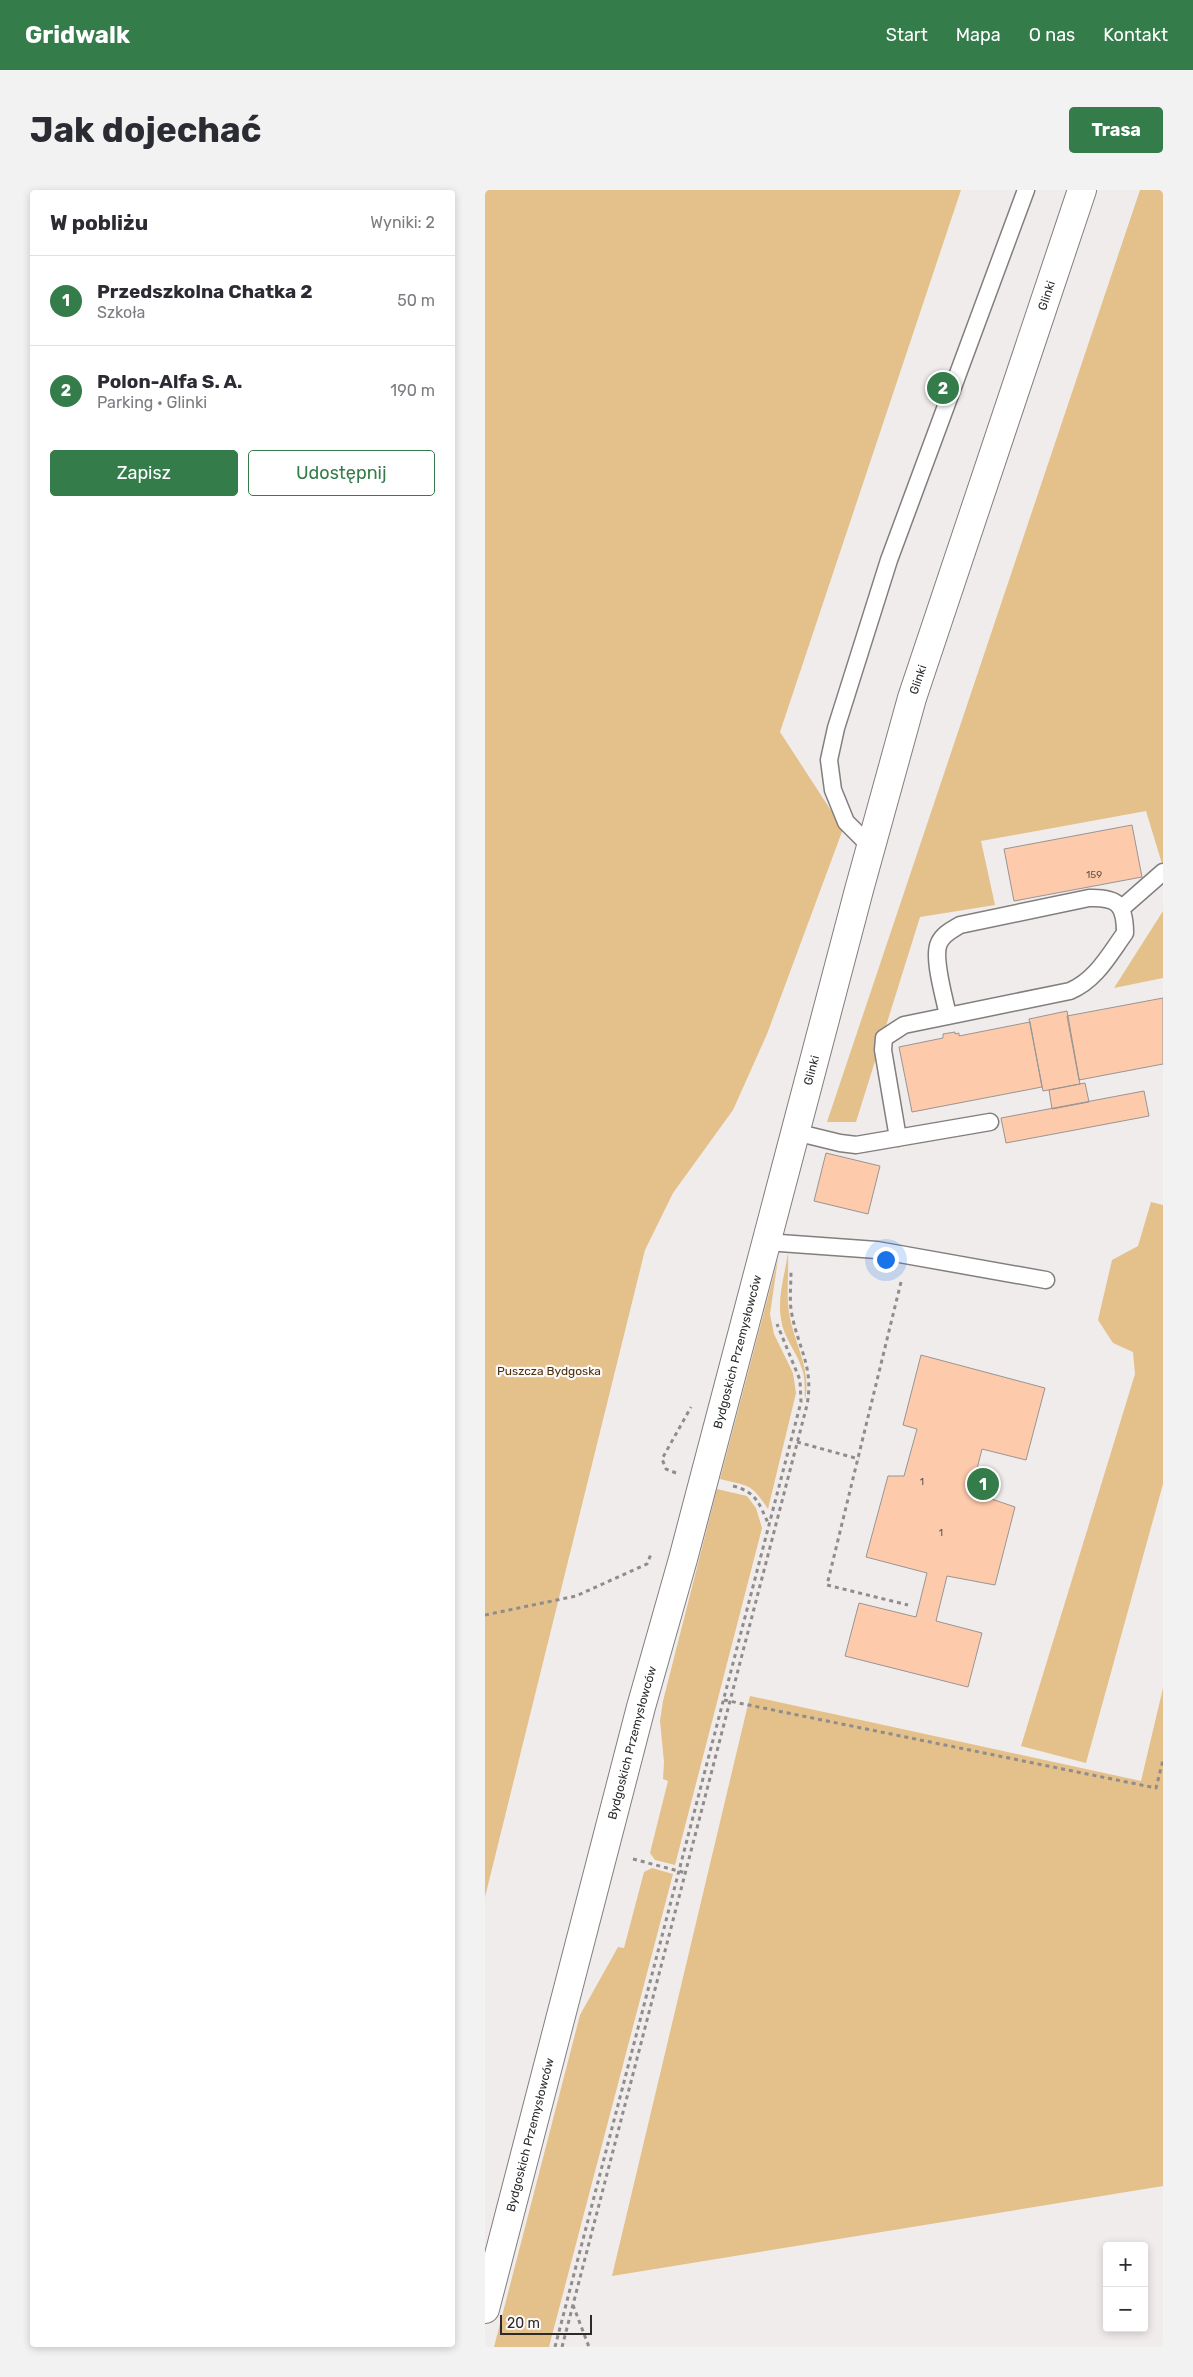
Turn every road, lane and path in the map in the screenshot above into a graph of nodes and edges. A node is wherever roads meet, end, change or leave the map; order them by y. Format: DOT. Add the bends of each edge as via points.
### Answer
graph roads {
  1 [pos="1026,190"];
  2 [pos="1082,190"];
  3 [pos="871,848"];
  4 [pos="1163,872"];
  5 [pos="1122,908"];
  6 [pos="948,1016"];
  7 [pos="990,1122"];
  8 [pos="795,1132"];
  9 [pos="898,1138"];
  10 [pos="783,1178"];
  11 [pos="778,1244"];
  12 [pos="1046,1280"];
  13 [pos="901,1282"];
  14 [pos="776,1319"];
  15 [pos="797,1442"];
  16 [pos="859,1459"];
  17 [pos="655,1546"];
  18 [pos="908,1605"];
  19 [pos="485,1615"];
  20 [pos="724,1700"];
  21 [pos="730,1702"];
  22 [pos="1163,1760"];
  23 [pos="633,1859"];
  24 [pos="680,1871"];
  25 [pos="686,1873"];
  26 [pos="573,2305"];
  27 [pos="485,2310"];
  28 [pos="555,2347"];
  29 [pos="562,2347"];
  30 [pos="589,2347"];
  1 -- 3 [label="lane" via="889,560 836,728 829,760 833,790 846,822"];
  2 -- 3 [label="street, Glinki" via="912,698"];
  3 -- 8 [label="street, Glinki"];
  4 -- 5 [label="lane"];
  5 -- 6 [label="lane" via="1125,932 1096,974 1082,986"];
  5 -- 6 [label="lane" via="1115,901 1089,898 960,925 945,934 939,944 937,959"];
  6 -- 9 [label="lane" via="903,1025 885,1038 883,1050"];
  7 -- 9 [label="lane"];
  8 -- 9 [label="lane" via="856,1145"];
  8 -- 10 [label="street, Glinki"];
  10 -- 11 [label="street, Bydgoskich Przemysłowców"];
  11 -- 12 [label="lane" via="877,1250"];
  11 -- 15 [label="path" via="810,1386"];
  11 -- 27 [label="street, Bydgoskich Przemysłowców" via="641,1707"];
  13 -- 16 [label="path"];
  14 -- 20 [label="path" via="800,1380 801,1402"];
  15 -- 16 [label="path"];
  15 -- 21 [label="path"];
  16 -- 18 [label="path" via="827,1585"];
  17 -- 19 [label="path" via="647,1564 575,1596"];
  20 -- 21 [label="path"];
  20 -- 24 [label="path"];
  21 -- 22 [label="path" via="1156,1788"];
  21 -- 25 [label="path"];
  23 -- 24 [label="path"];
  24 -- 25 [label="path"];
  24 -- 28 [label="path"];
  25 -- 26 [label="path"];
  26 -- 29 [label="path"];
  26 -- 30 [label="path"];
}
